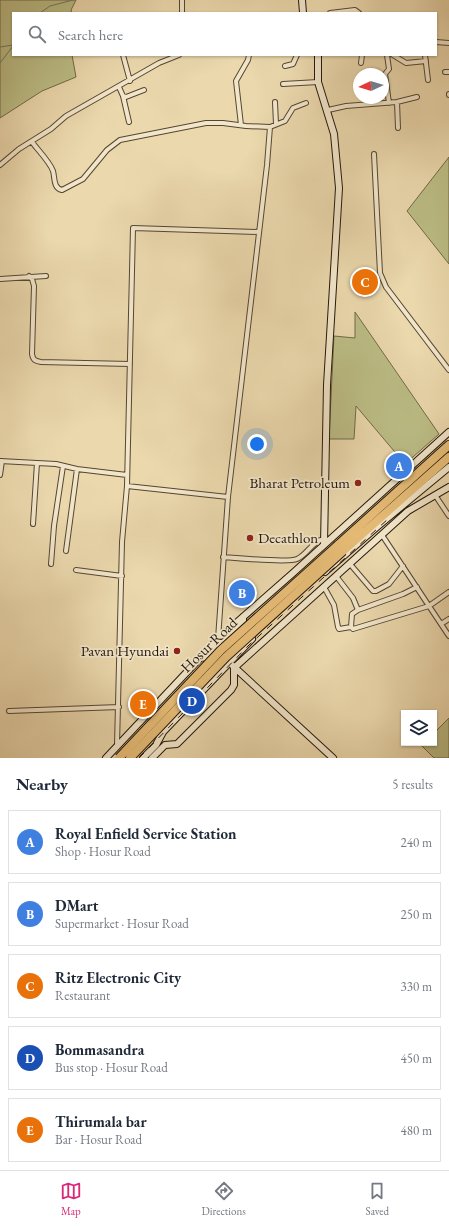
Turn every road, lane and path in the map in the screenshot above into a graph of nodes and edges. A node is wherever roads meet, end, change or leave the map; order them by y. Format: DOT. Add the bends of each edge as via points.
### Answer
graph roads {
  1 [pos="182,0"];
  2 [pos="302,0"];
  3 [pos="182,12"];
  4 [pos="303,12"];
  5 [pos="338,12"];
  6 [pos="358,12"];
  7 [pos="437,42"];
  8 [pos="449,44"];
  9 [pos="123,56"];
  10 [pos="173,56"];
  11 [pos="249,56"];
  12 [pos="297,56"];
  13 [pos="318,56"];
  14 [pos="362,56"];
  15 [pos="387,56"];
  16 [pos="395,56"];
  17 [pos="425,56"];
  18 [pos="426,61"];
  19 [pos="361,63"];
  20 [pos="285,66"];
  21 [pos="389,68"];
  22 [pos="428,80"];
  23 [pos="130,81"];
  24 [pos="318,82"];
  25 [pos="283,84"];
  26 [pos="119,86"];
  27 [pos="144,90"];
  28 [pos="123,96"];
  29 [pos="417,97"];
  30 [pos="275,102"];
  31 [pos="396,102"];
  32 [pos="306,103"];
  33 [pos="389,103"];
  34 [pos="375,104"];
  35 [pos="328,110"];
  36 [pos="129,122"];
  37 [pos="276,124"];
  38 [pos="241,125"];
  39 [pos="270,127"];
  40 [pos="398,128"];
  41 [pos="32,142"];
  42 [pos="374,154"];
  43 [pos="0,165"];
  44 [pos="259,232"];
  45 [pos="29,276"];
  46 [pos="46,276"];
  47 [pos="0,279"];
  48 [pos="130,364"];
  49 [pos="449,370"];
  50 [pos="449,432"];
  51 [pos="449,445"];
  52 [pos="449,457"];
  53 [pos="1,461"];
  54 [pos="37,463"];
  55 [pos="63,466"];
  56 [pos="449,467"];
  57 [pos="77,469"];
  58 [pos="0,475"];
  59 [pos="127,475"];
  60 [pos="127,486"];
  61 [pos="427,486"];
  62 [pos="449,488"];
  63 [pos="435,495"];
  64 [pos="228,497"];
  65 [pos="403,505"];
  66 [pos="408,511"];
  67 [pos="449,516"];
  68 [pos="33,524"];
  69 [pos="382,535"];
  70 [pos="324,542"];
  71 [pos="341,548"];
  72 [pos="66,551"];
  73 [pos="224,557"];
  74 [pos="51,564"];
  75 [pos="350,564"];
  76 [pos="403,566"];
  77 [pos="76,570"];
  78 [pos="122,576"];
  79 [pos="336,576"];
  80 [pos="324,587"];
  81 [pos="417,587"];
  82 [pos="449,592"];
  83 [pos="429,606"];
  84 [pos="358,610"];
  85 [pos="243,617"];
  86 [pos="449,619"];
  87 [pos="441,624"];
  88 [pos="239,627"];
  89 [pos="351,627"];
  90 [pos="449,636"];
  91 [pos="219,640"];
  92 [pos="250,641"];
  93 [pos="230,661"];
  94 [pos="234,668"];
  95 [pos="119,707"];
  96 [pos="9,711"];
  97 [pos="117,746"];
  98 [pos="106,758"];
  99 [pos="119,758"];
  100 [pos="130,758"];
  101 [pos="143,758"];
  102 [pos="152,758"];
  103 [pos="333,758"];
  1 -- 3 [label="street"];
  2 -- 4 [label="street"];
  5 -- 6 [label="street"];
  7 -- 8 [label="street"];
  9 -- 23 [label="street"];
  10 -- 23 [label="street"];
  11 -- 38 [label="street" via="236,81"];
  12 -- 20 [label="street" via="293,64"];
  13 -- 24 [label="street"];
  14 -- 19 [label="street"];
  15 -- 21 [label="street"];
  16 -- 18 [label="street" via="406,63"];
  17 -- 18 [label="street"];
  18 -- 22 [label="street"];
  23 -- 26 [label="street"];
  24 -- 25 [label="street"];
  24 -- 35 [label="street"];
  26 -- 28 [label="street"];
  26 -- 41 [label="street" via="66,116 51,130"];
  27 -- 28 [label="street"];
  28 -- 36 [label="street"];
  29 -- 31 [label="street"];
  30 -- 37 [label="street"];
  31 -- 33 [label="street"];
  31 -- 40 [label="street"];
  32 -- 37 [label="street" via="293,108 285,121"];
  34 -- 35 [label="street"];
  35 -- 70 [label="street" via="334,134 339,188 327,385"];
  37 -- 39 [label="street"];
  38 -- 39 [label="street"];
  38 -- 41 [label="street" via="206,123 120,140 83,178 62,190 57,189 52,169"];
  39 -- 44 [label="street"];
  41 -- 43 [label="street"];
  42 -- 49 [label="street" via="380,273 386,287"];
  44 -- 48 [label="street" via="134,228"];
  44 -- 64 [label="street"];
  45 -- 46 [label="street"];
  45 -- 47 [label="street"];
  45 -- 48 [label="street" via="34,286 33,359 41,362"];
  48 -- 59 [label="street"];
  50 -- 70 [label="street"];
  51 -- 71 [label="highway, Hosur Road"];
  52 -- 71 [label="highway, Hosur Road"];
  53 -- 54 [label="street"];
  53 -- 58 [label="street"];
  54 -- 55 [label="street"];
  54 -- 68 [label="street"];
  55 -- 57 [label="street"];
  55 -- 74 [label="street"];
  56 -- 61 [label="street"];
  57 -- 59 [label="street"];
  57 -- 72 [label="street"];
  59 -- 60 [label="street"];
  60 -- 64 [label="street"];
  60 -- 78 [label="street"];
  61 -- 63 [label="street"];
  61 -- 65 [label="street"];
  62 -- 63 [label="street"];
  63 -- 66 [label="street"];
  63 -- 67 [label="street"];
  64 -- 73 [label="street"];
  65 -- 66 [label="street"];
  65 -- 92 [label="street"];
  66 -- 69 [label="street"];
  69 -- 75 [label="street"];
  69 -- 76 [label="street"];
  70 -- 73 [label="street" via="318,540 297,559"];
  70 -- 85 [label="street"];
  71 -- 99 [label="highway, Hosur Road, bridge" via="221,650"];
  71 -- 100 [label="highway, Hosur Road, bridge" via="226,657"];
  73 -- 91 [label="street"];
  75 -- 76 [label="street" via="373,591 389,584"];
  75 -- 79 [label="street"];
  76 -- 81 [label="street"];
  77 -- 78 [label="street"];
  78 -- 95 [label="street"];
  79 -- 80 [label="street"];
  79 -- 84 [label="street" via="353,598"];
  80 -- 89 [label="street" via="334,605 339,629"];
  80 -- 94 [label="street"];
  81 -- 83 [label="street"];
  81 -- 84 [label="street"];
  82 -- 83 [label="street"];
  83 -- 87 [label="street"];
  83 -- 89 [label="street" via="353,629"];
  84 -- 89 [label="street" via="352,614"];
  85 -- 88 [label="street" via="243,624"];
  85 -- 91 [label="street"];
  86 -- 87 [label="street"];
  87 -- 90 [label="street"];
  88 -- 91 [label="street"];
  88 -- 92 [label="street"];
  91 -- 93 [label="street"];
  91 -- 97 [label="street"];
  92 -- 93 [label="street"];
  93 -- 94 [label="street"];
  93 -- 101 [label="street" via="163,732 156,745"];
  94 -- 102 [label="street" via="234,685 231,690 178,744 165,745"];
  94 -- 103 [label="street"];
  95 -- 96 [label="street"];
  95 -- 97 [label="street"];
  97 -- 98 [label="street"];
}
